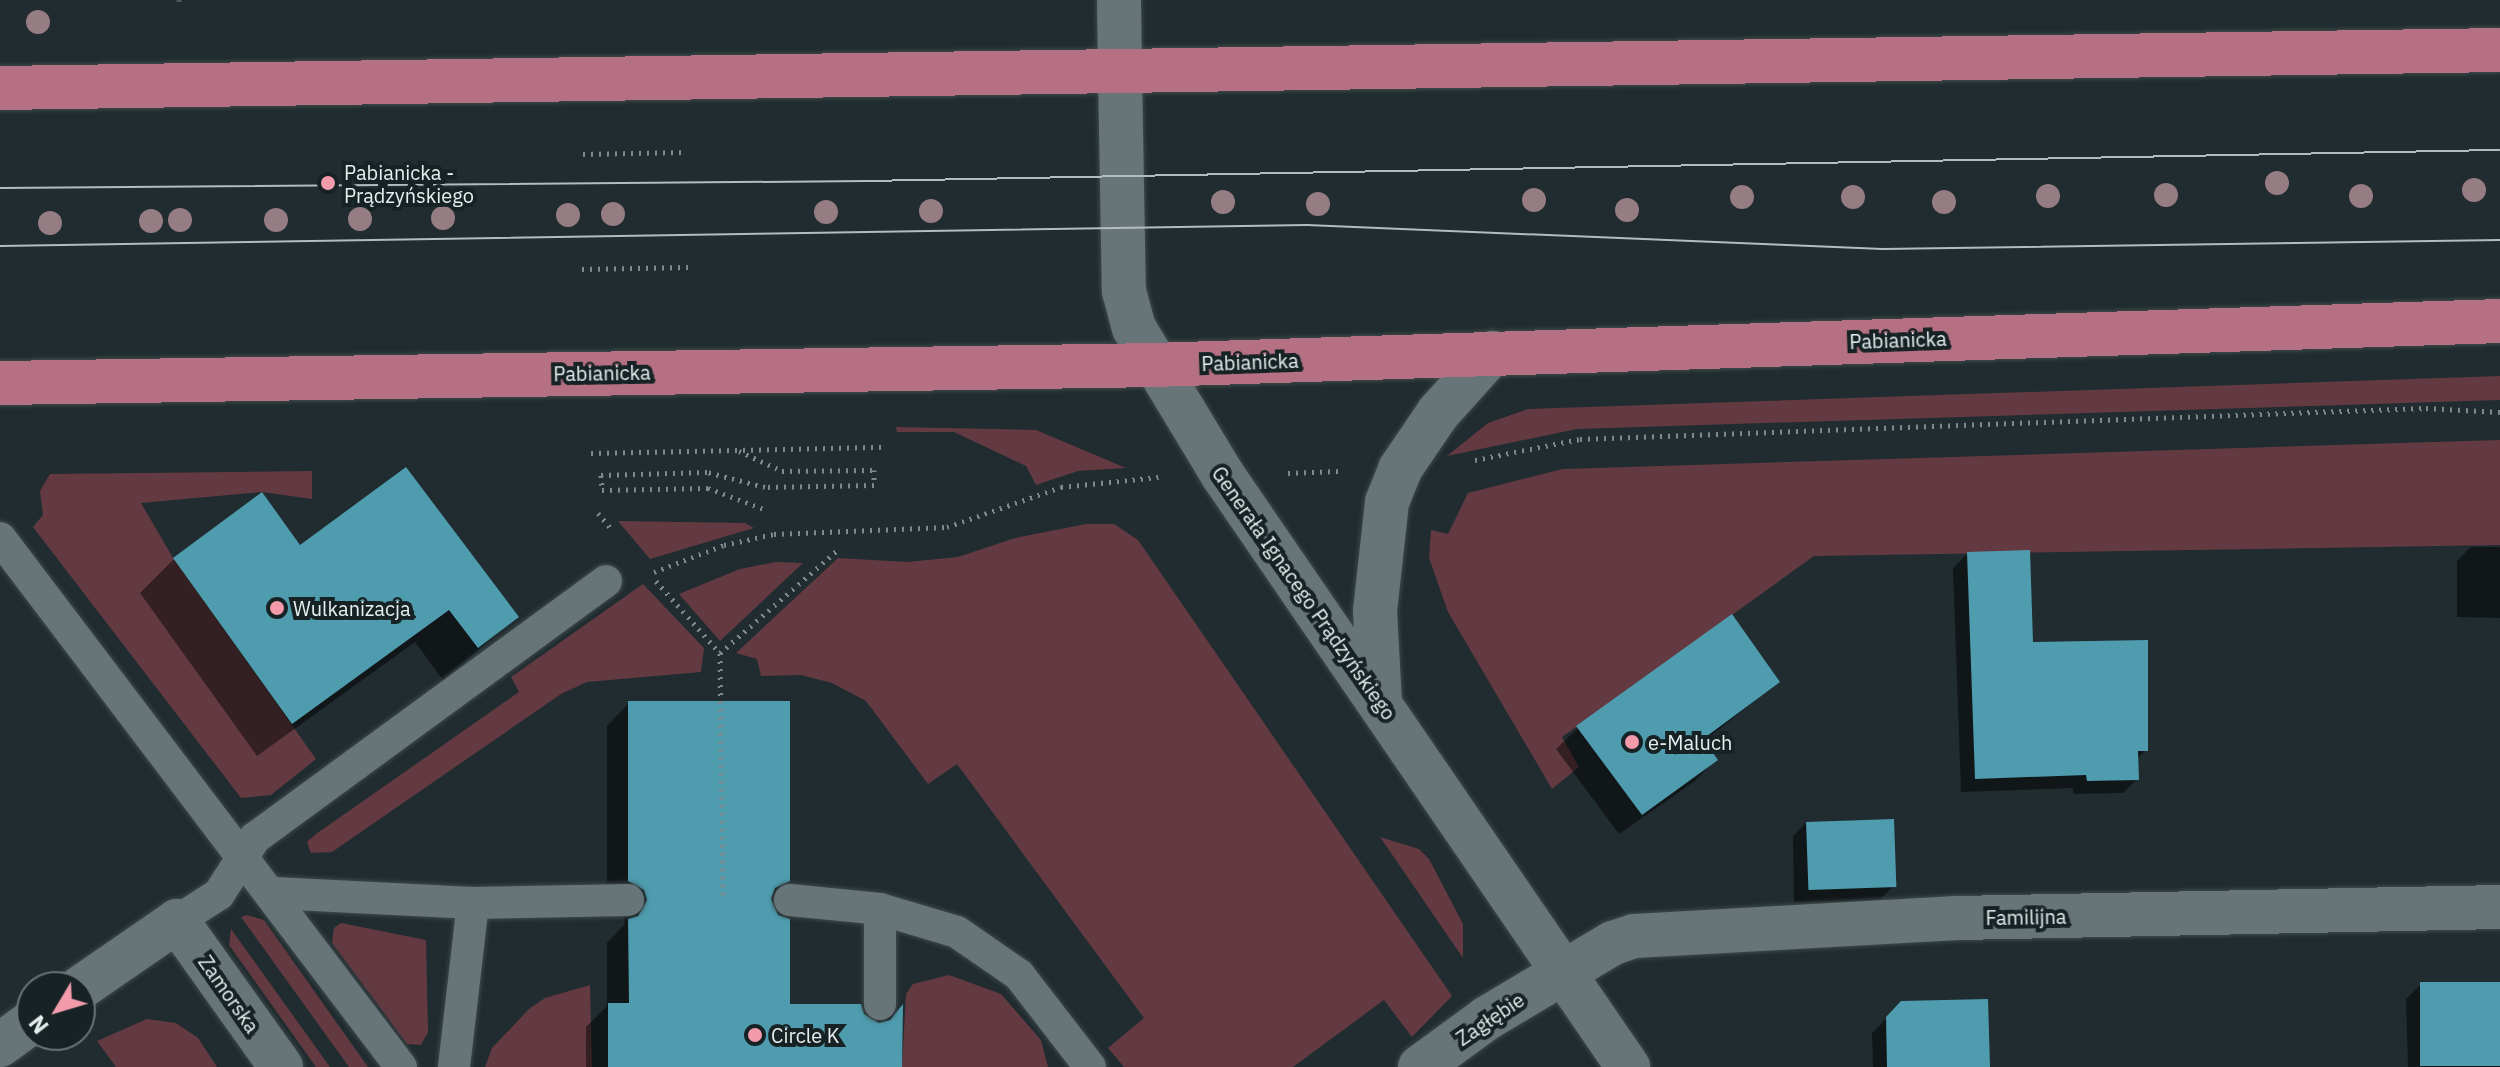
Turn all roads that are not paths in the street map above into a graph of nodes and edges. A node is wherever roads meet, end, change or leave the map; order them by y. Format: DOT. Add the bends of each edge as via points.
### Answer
graph roads {
  1 [pos="1119,0"];
  2 [pos="2500,50"];
  3 [pos="1120,71"];
  4 [pos="0,88"];
  5 [pos="2500,321"];
  6 [pos="1492,353"];
  7 [pos="1153,365"];
  8 [pos="0,383"];
  9 [pos="0,538"];
  10 [pos="606,581"];
  11 [pos="1380,703"];
  12 [pos="241,856"];
  13 [pos="274,893"];
  14 [pos="628,900"];
  15 [pos="790,900"];
  16 [pos="473,903"];
  17 [pos="2500,907"];
  18 [pos="880,909"];
  19 [pos="177,921"];
  20 [pos="1562,973"];
  21 [pos="96,977"];
  22 [pos="880,1004"];
  23 [pos="281,1067"];
  24 [pos="401,1067"];
  25 [pos="454,1067"];
  26 [pos="1090,1067"];
  27 [pos="1420,1067"];
  28 [pos="1628,1067"];
  1 -- 3 [label="street, Generała Ignacego Prądzyńskiego"];
  2 -- 3 [label="main road"];
  3 -- 4 [label="main road"];
  3 -- 7 [label="street, Generała Ignacego Prądzyńskiego" via="1124,291 1134,328"];
  5 -- 6 [label="main road, Pabianicka"];
  6 -- 7 [label="main road, Pabianicka"];
  6 -- 11 [label="street" via="1438,413 1400,469 1387,502 1375,611"];
  7 -- 8 [label="main road, Pabianicka"];
  7 -- 11 [label="street, Generała Ignacego Prądzyńskiego"];
  9 -- 12 [label="lane"];
  10 -- 12 [label="lane" via="255,838"];
  11 -- 20 [label="street, Generała Ignacego Prądzyńskiego"];
  12 -- 13 [label="lane"];
  12 -- 19 [label="lane" via="219,894"];
  13 -- 16 [label="lane"];
  13 -- 24 [label="lane"];
  14 -- 16 [label="lane"];
  15 -- 18 [label="lane"];
  16 -- 25 [label="lane"];
  17 -- 20 [label="street, Familijna" via="1672,930 1613,943"];
  18 -- 22 [label="lane"];
  18 -- 26 [label="lane" via="957,932 1019,975"];
  19 -- 21 [label="street"];
  19 -- 23 [label="street, Zamorska"];
  20 -- 27 [label="street, Zagłębie"];
  20 -- 28 [label="street, Generała Ignacego Prądzyńskiego"];
}
